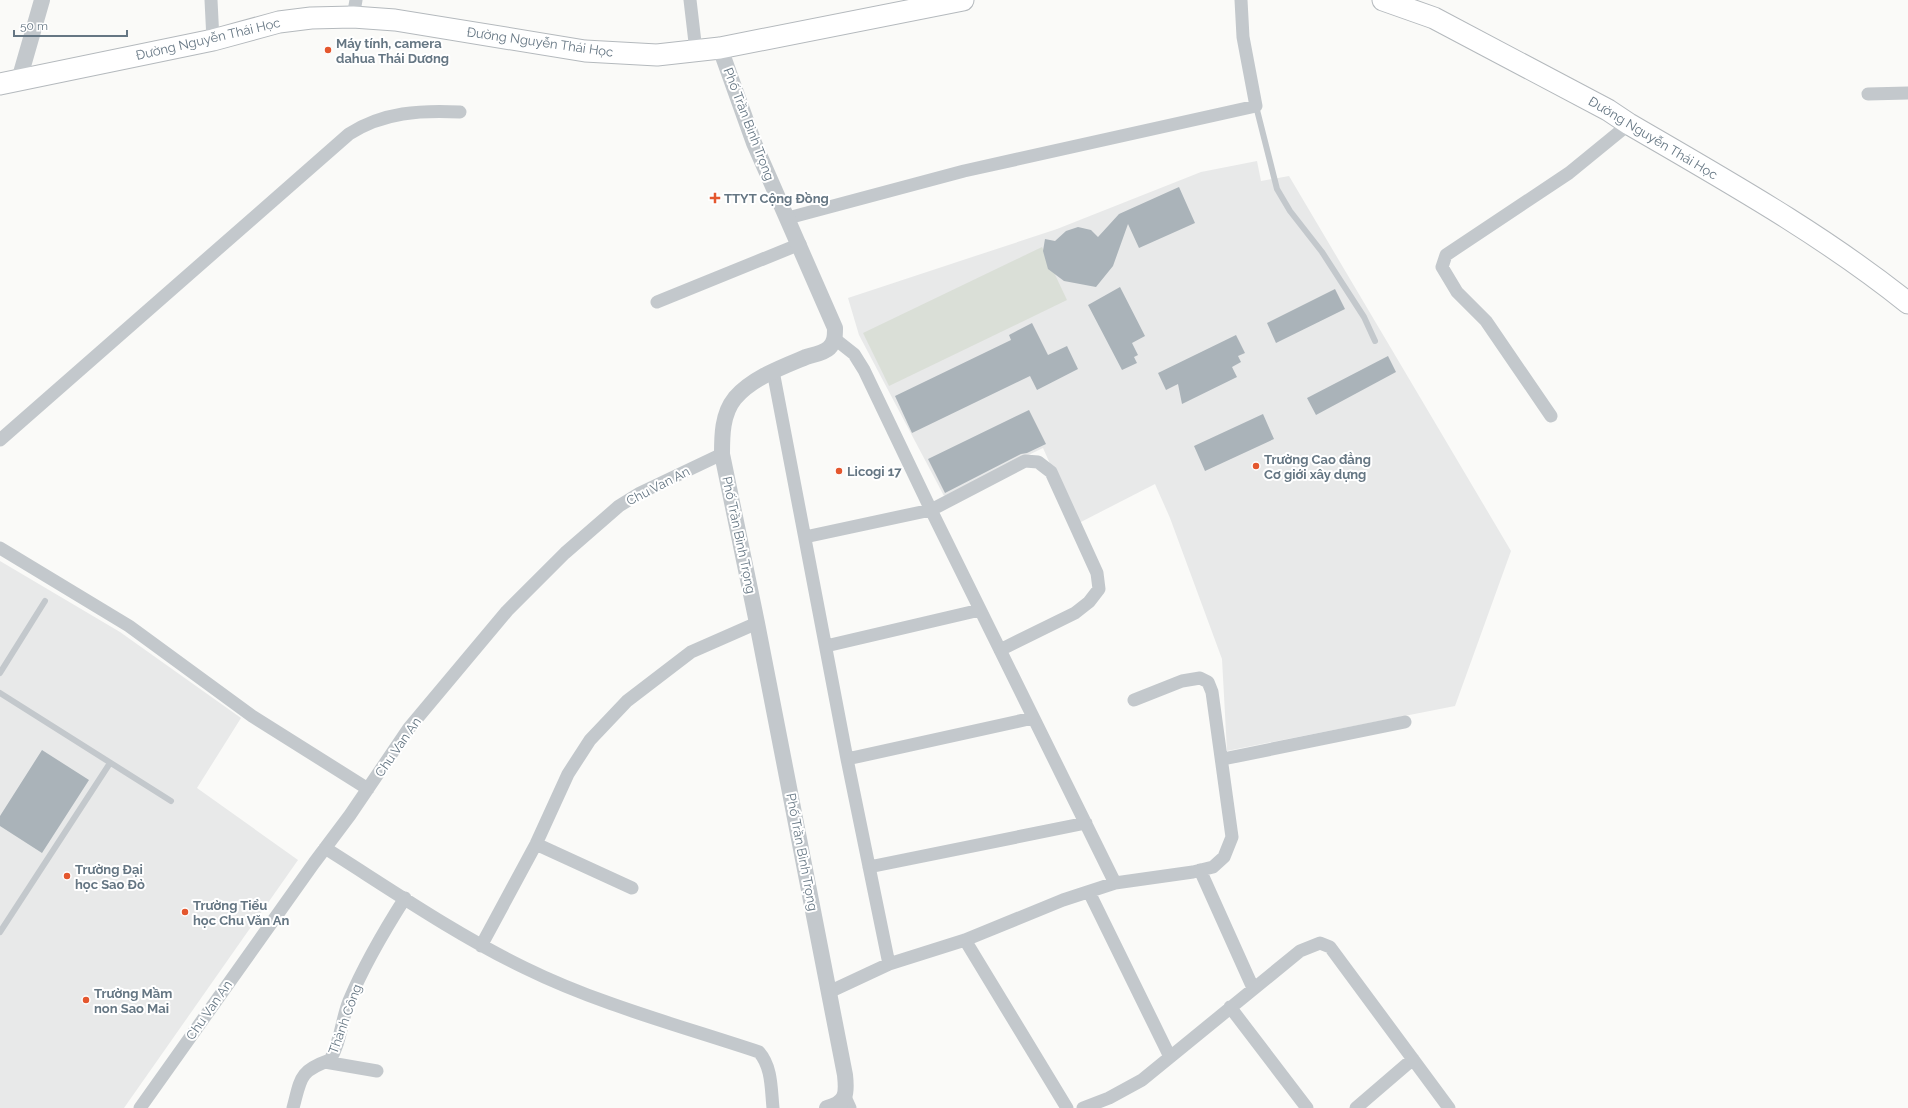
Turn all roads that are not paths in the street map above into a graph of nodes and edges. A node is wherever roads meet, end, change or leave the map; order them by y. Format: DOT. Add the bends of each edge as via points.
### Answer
graph roads {
  1 [pos="42,0"];
  2 [pos="211,0"];
  3 [pos="690,0"];
  4 [pos="963,0"];
  5 [pos="1241,0"];
  6 [pos="1383,0"];
  7 [pos="354,9"];
  8 [pos="213,40"];
  9 [pos="720,48"];
  10 [pos="696,51"];
  11 [pos="10,82"];
  12 [pos="1908,93"];
  13 [pos="1868,94"];
  14 [pos="1256,106"];
  15 [pos="460,112"];
  16 [pos="1629,124"];
  17 [pos="788,218"];
  18 [pos="800,244"];
  19 [pos="657,302"];
  20 [pos="1908,303"];
  21 [pos="835,339"];
  22 [pos="1375,341"];
  23 [pos="773,371"];
  24 [pos="1551,416"];
  25 [pos="0,440"];
  26 [pos="722,454"];
  27 [pos="931,510"];
  28 [pos="805,536"];
  29 [pos="0,548"];
  30 [pos="44,602"];
  31 [pos="980,610"];
  32 [pos="757,623"];
  33 [pos="826,646"];
  34 [pos="1000,650"];
  35 [pos="0,673"];
  36 [pos="0,693"];
  37 [pos="1134,700"];
  38 [pos="1034,718"];
  39 [pos="1405,722"];
  40 [pos="847,759"];
  41 [pos="1222,759"];
  42 [pos="110,763"];
  43 [pos="368,789"];
  44 [pos="170,801"];
  45 [pos="1086,823"];
  46 [pos="536,844"];
  47 [pos="325,848"];
  48 [pos="869,867"];
  49 [pos="1200,870"];
  50 [pos="1115,883"];
  51 [pos="632,888"];
  52 [pos="1089,892"];
  53 [pos="405,898"];
  54 [pos="0,932"];
  55 [pos="965,940"];
  56 [pos="481,946"];
  57 [pos="888,964"];
  58 [pos="1253,988"];
  59 [pos="829,992"];
  60 [pos="1230,1007"];
  61 [pos="1170,1057"];
  62 [pos="1412,1059"];
  63 [pos="325,1062"];
  64 [pos="377,1071"];
  65 [pos="847,1102"];
  66 [pos="140,1108"];
  67 [pos="293,1108"];
  68 [pos="773,1108"];
  69 [pos="827,1108"];
  70 [pos="1067,1108"];
  71 [pos="1083,1108"];
  72 [pos="1307,1108"];
  73 [pos="1356,1108"];
  74 [pos="1449,1108"];
  1 -- 11 [label="street"];
  2 -- 8 [label="street"];
  3 -- 10 [label="street"];
  4 -- 9 [label="highway, Đường Nguyễn Thái Học"];
  5 -- 14 [label="street" via="1243,37"];
  6 -- 16 [label="highway, Đường Nguyễn Thái Học" via="1434,18 1608,110"];
  7 -- 8 [label="highway, Đường Nguyễn Thái Học" via="279,22"];
  7 -- 10 [label="highway, Đường Nguyễn Thái Học" via="395,20 585,51 657,54"];
  8 -- 11 [label="highway, Đường Nguyễn Thái Học"];
  9 -- 10 [label="highway, Đường Nguyễn Thái Học"];
  9 -- 17 [label="street, Phố Trần Bình Trọng" via="754,143"];
  12 -- 13 [label="street"];
  14 -- 17 [label="street" via="964,171"];
  14 -- 22 [label="lane" via="1277,189 1364,316"];
  15 -- 25 [label="street" via="431,110 405,113 365,123 349,134"];
  16 -- 20 [label="highway, Đường Nguyễn Thái Học" via="1775,209 1869,272"];
  16 -- 24 [label="street" via="1569,173 1460,244 1446,255 1442,268 1457,292 1486,321"];
  17 -- 18 [label="street, Phố Trần Bình Trọng"];
  18 -- 19 [label="street"];
  18 -- 21 [label="street, Phố Trần Bình Trọng" via="835,328"];
  21 -- 23 [label="street, Phố Trần Bình Trọng" via="828,349"];
  21 -- 27 [label="street" via="854,354 864,370"];
  23 -- 26 [label="street, Phố Trần Bình Trọng" via="750,385 734,399 726,414 722,430"];
  23 -- 28 [label="street"];
  26 -- 32 [label="street, Phố Trần Bình Trọng"];
  26 -- 43 [label="street, Chu Van An" via="640,493 619,506 565,552 507,611 409,728"];
  27 -- 28 [label="street"];
  27 -- 31 [label="street"];
  27 -- 34 [label="street" via="1025,461 1038,462 1050,472 1097,573 1099,589 1075,613"];
  28 -- 33 [label="street"];
  29 -- 43 [label="street" via="129,626 252,716"];
  30 -- 35 [label="lane"];
  31 -- 33 [label="street"];
  31 -- 34 [label="street"];
  32 -- 46 [label="street" via="691,652 627,701 579,755"];
  32 -- 59 [label="street, Phố Trần Bình Trọng"];
  33 -- 40 [label="street"];
  34 -- 38 [label="street"];
  36 -- 42 [label="lane"];
  37 -- 41 [label="street" via="1182,681 1200,678 1208,682 1212,692"];
  38 -- 40 [label="street"];
  38 -- 45 [label="street"];
  39 -- 41 [label="street"];
  40 -- 48 [label="street"];
  41 -- 49 [label="street" via="1232,837 1224,857 1213,867"];
  42 -- 44 [label="lane"];
  42 -- 54 [label="lane"];
  43 -- 47 [label="street, Chu Van An"];
  45 -- 48 [label="street"];
  45 -- 50 [label="street"];
  46 -- 51 [label="street"];
  46 -- 56 [label="street"];
  47 -- 53 [label="street"];
  47 -- 66 [label="street, Chu Van An"];
  48 -- 57 [label="street"];
  49 -- 50 [label="street"];
  49 -- 58 [label="street"];
  50 -- 52 [label="street"];
  52 -- 55 [label="street"];
  52 -- 61 [label="street"];
  53 -- 56 [label="street"];
  53 -- 63 [label="street, Thành Công" via="376,944 349,1003 336,1050 330,1060"];
  55 -- 57 [label="street"];
  55 -- 70 [label="street"];
  56 -- 68 [label="street" via="583,994 758,1052 766,1060 769,1070"];
  57 -- 59 [label="street"];
  58 -- 60 [label="street"];
  58 -- 62 [label="street" via="1300,950 1320,943 1330,947"];
  59 -- 65 [label="street, Phố Trần Bình Trọng" via="845,1075"];
  60 -- 61 [label="street"];
  60 -- 72 [label="street"];
  61 -- 71 [label="street" via="1142,1080 1109,1098"];
  62 -- 73 [label="street"];
  62 -- 74 [label="street"];
  63 -- 64 [label="street"];
  63 -- 67 [label="street, Thành Công" via="313,1066 301,1076"];
  65 -- 69 [label="street"];
}
